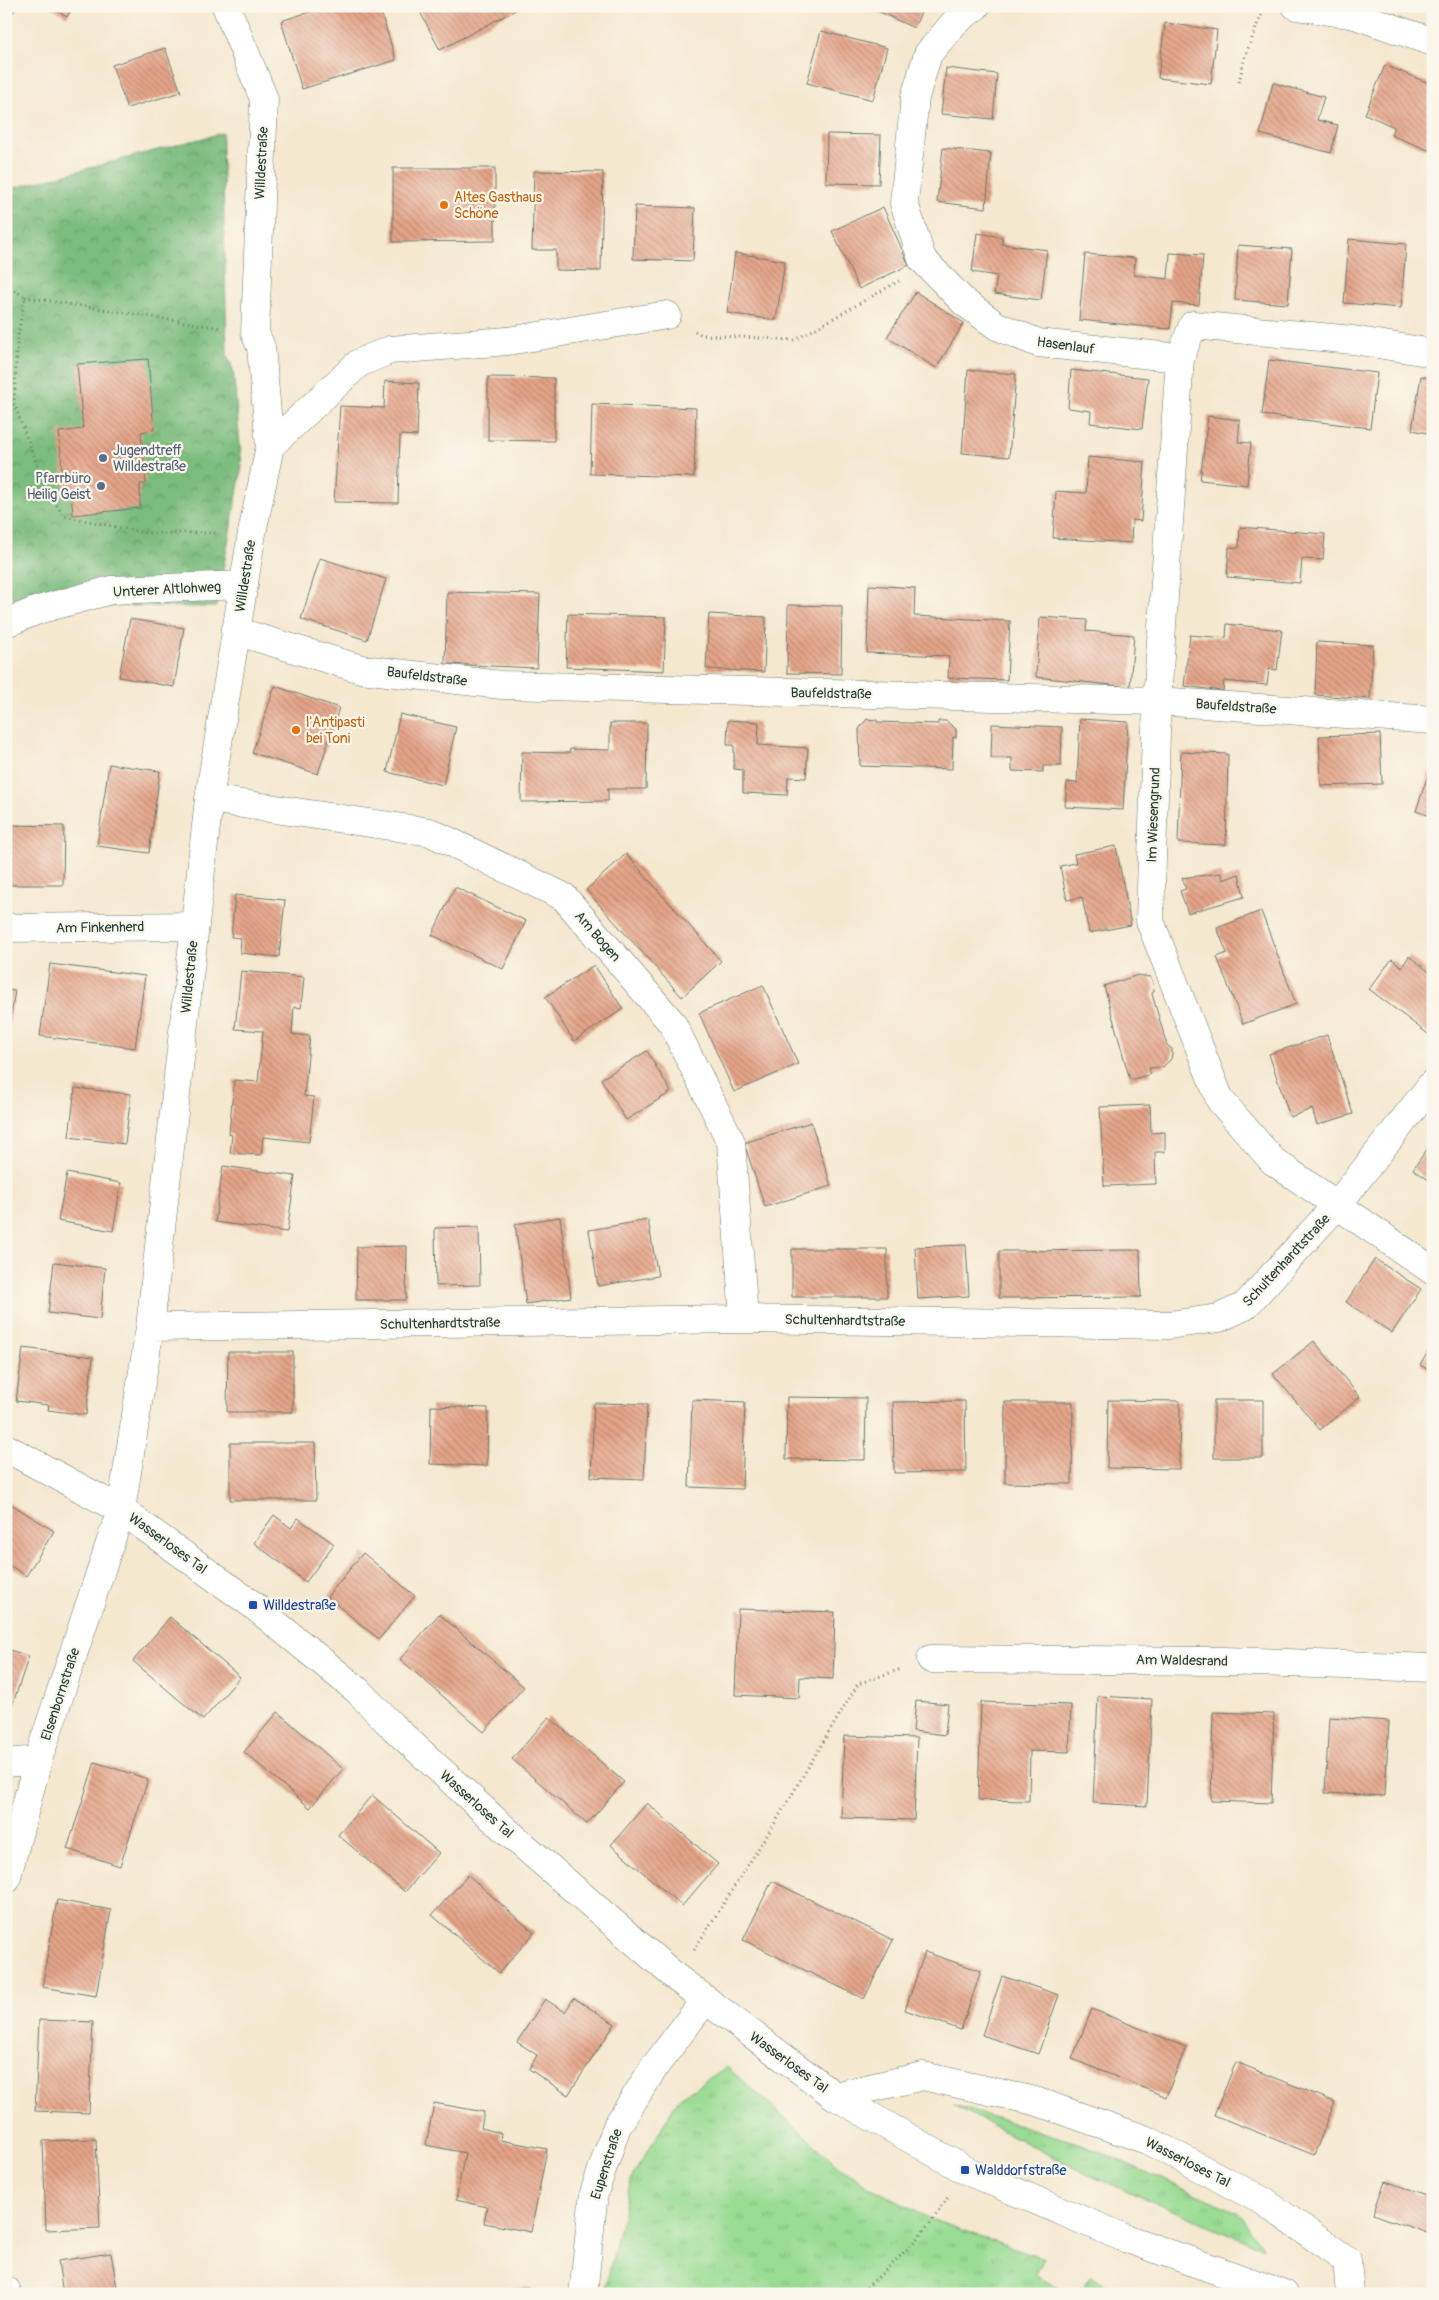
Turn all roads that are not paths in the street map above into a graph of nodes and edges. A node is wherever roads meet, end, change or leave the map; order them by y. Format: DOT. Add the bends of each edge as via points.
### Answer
graph roads {
  1 [pos="226,6"];
  2 [pos="976,6"];
  3 [pos="1296,6"];
  4 [pos="1433,42"];
  5 [pos="667,316"];
  6 [pos="1433,353"];
  7 [pos="1180,358"];
  8 [pos="270,446"];
  9 [pos="244,585"];
  10 [pos="6,624"];
  11 [pos="235,631"];
  12 [pos="1157,701"];
  13 [pos="1433,720"];
  14 [pos="209,799"];
  15 [pos="195,926"];
  16 [pos="6,928"];
  17 [pos="1433,1083"];
  18 [pos="1337,1205"];
  19 [pos="1433,1271"];
  20 [pos="744,1319"];
  21 [pos="150,1327"];
  22 [pos="6,1448"];
  23 [pos="121,1510"];
  24 [pos="931,1659"];
  25 [pos="1433,1668"];
  26 [pos="38,1760"];
  27 [pos="6,1763"];
  28 [pos="6,1880"];
  29 [pos="704,2000"];
  30 [pos="836,2096"];
  31 [pos="6,2290"];
  32 [pos="7,2294"];
  33 [pos="583,2294"];
  34 [pos="1284,2294"];
  35 [pos="1350,2294"];
  1 -- 8 [label="street, Willdestraße" via="264,99 255,333 261,347"];
  2 -- 7 [label="street, Hasenlauf" via="955,22 928,54 915,97 904,204 922,259 964,302 997,326 1038,343"];
  3 -- 4 [label="street" via="1355,14"];
  5 -- 8 [label="street" via="508,341 390,350 359,363"];
  6 -- 7 [label="street" via="1352,340 1193,325"];
  7 -- 12 [label="street, Im Wiesengrund"];
  8 -- 9 [label="street, Willdestraße"];
  9 -- 10 [label="street, Unterer Altlohweg" via="111,590 38,610"];
  9 -- 11 [label="street, Willdestraße"];
  11 -- 12 [label="street, Baufeldstraße" via="361,669 502,685"];
  11 -- 14 [label="street, Willdestraße"];
  12 -- 13 [label="street, Baufeldstraße"];
  12 -- 18 [label="street, Im Wiesengrund" via="1150,921 1220,1100 1273,1161"];
  14 -- 15 [label="street, Willdestraße"];
  14 -- 20 [label="street, Am Bogen" via="430,832 564,897 672,1023 731,1142"];
  15 -- 16 [label="street, Am Finkenherd"];
  15 -- 21 [label="street, Willdestraße"];
  17 -- 18 [label="street, Schultenhardtstraße"];
  18 -- 19 [label="street"];
  18 -- 20 [label="street, Schultenhardtstraße" via="1245,1306 1219,1318 1169,1325"];
  20 -- 21 [label="street, Schultenhardtstraße"];
  21 -- 23 [label="street, Willdestraße"];
  22 -- 23 [label="street, Wasserloses Tal"];
  23 -- 26 [label="street, Elsenbornstraße"];
  23 -- 29 [label="street, Wasserloses Tal" via="253,1605 358,1690 392,1726 500,1825"];
  24 -- 25 [label="street, Am Waldesrand" via="1224,1661"];
  26 -- 27 [label="street"];
  26 -- 28 [label="street, Elsenbornstraße"];
  29 -- 30 [label="street, Wasserloses Tal"];
  29 -- 33 [label="street, Eupenstraße" via="655,2066 617,2126 594,2193"];
  30 -- 34 [label="street, Wasserloses Tal" via="965,2170 1122,2237"];
  30 -- 35 [label="street, Wasserloses Tal" via="923,2076 1035,2101 1147,2140 1263,2202 1347,2260"];
  31 -- 32 [label="street"];
}
